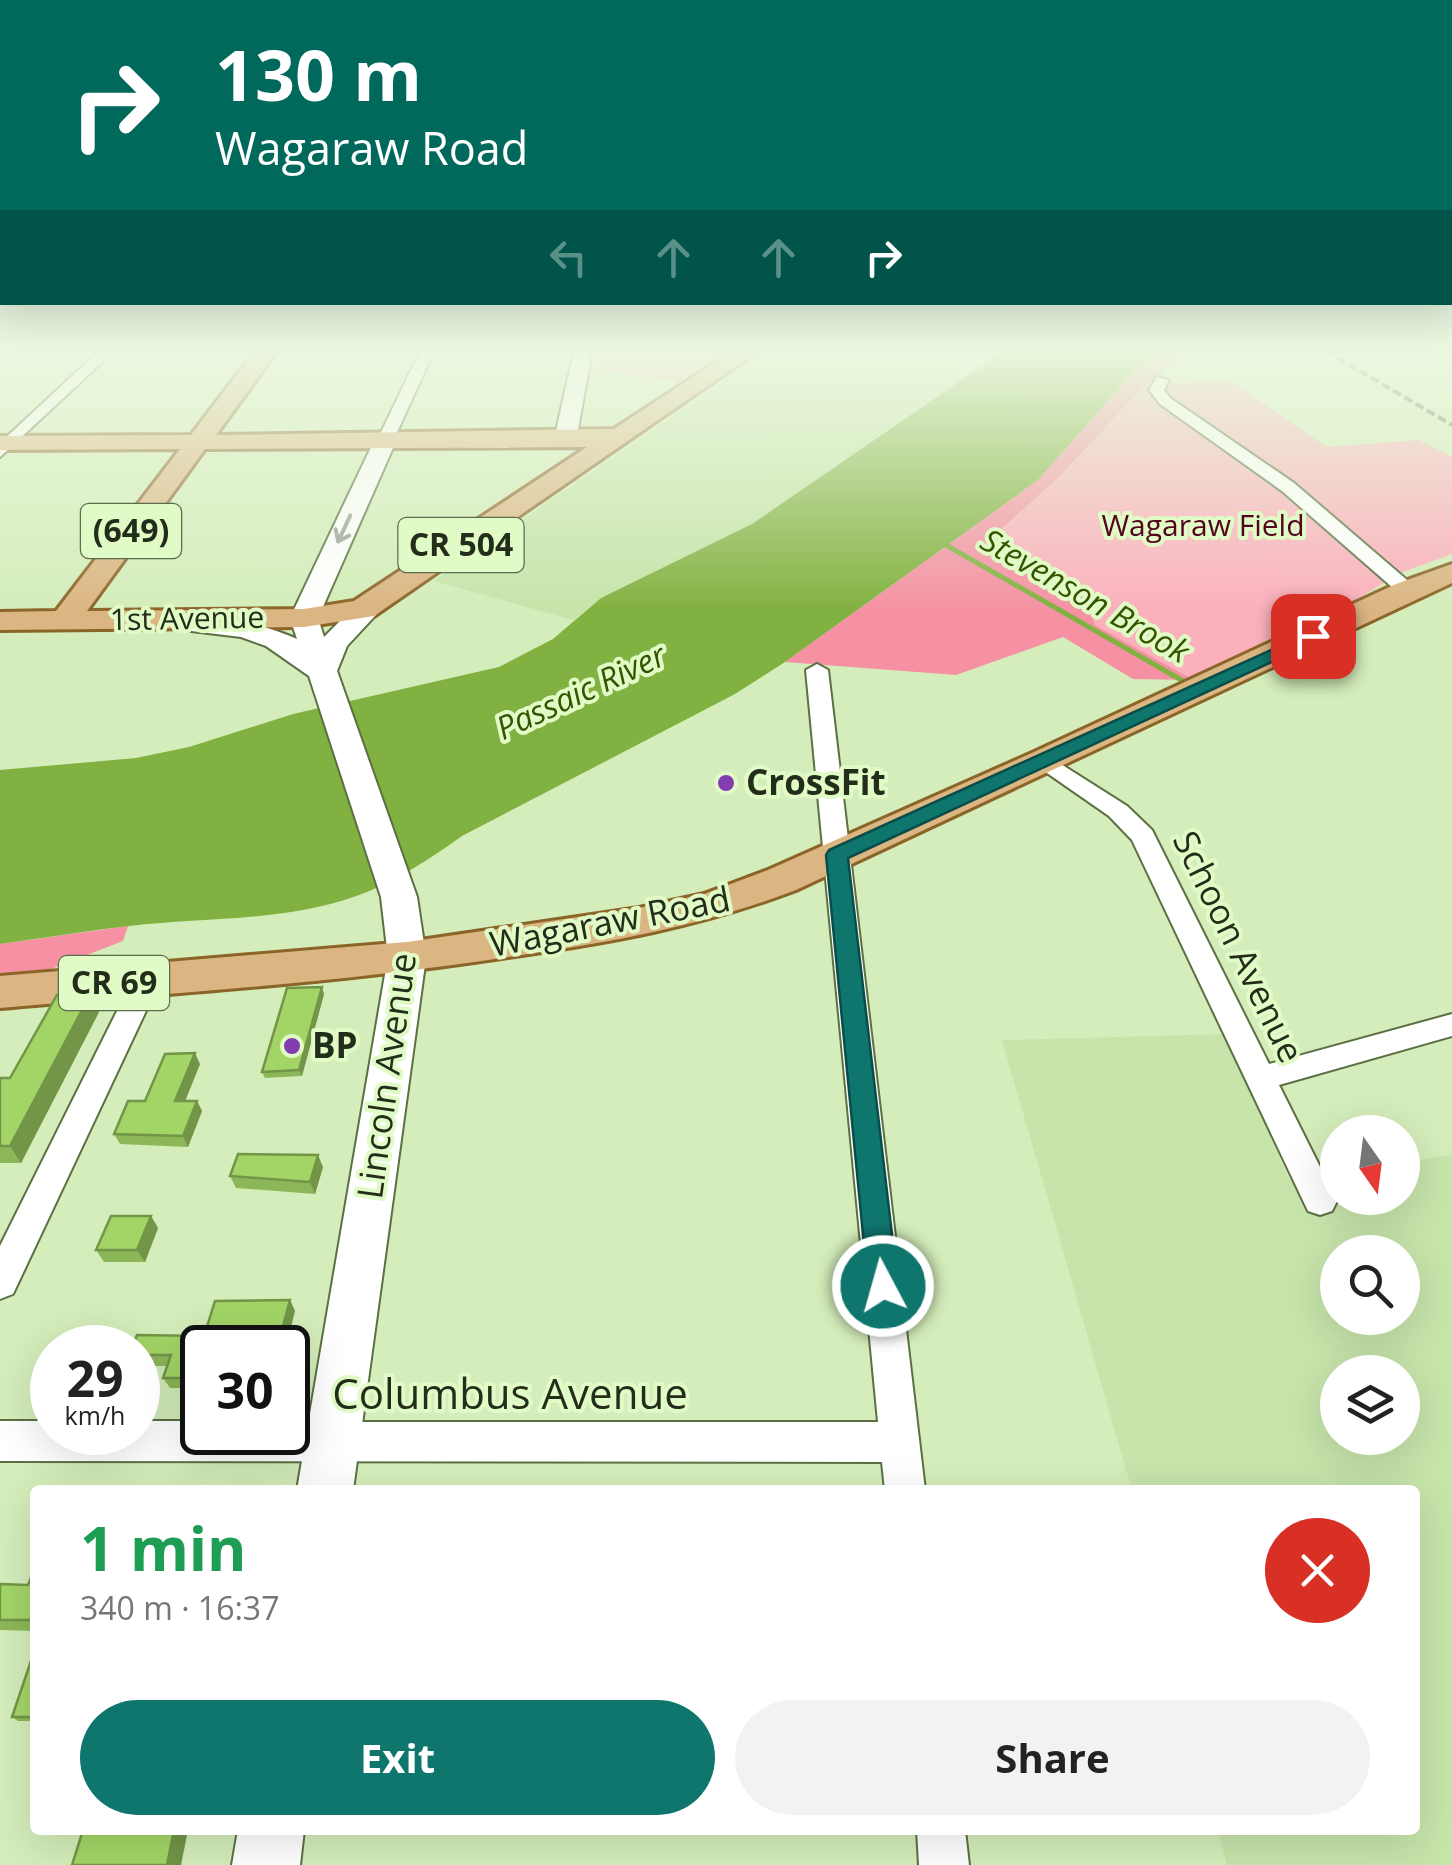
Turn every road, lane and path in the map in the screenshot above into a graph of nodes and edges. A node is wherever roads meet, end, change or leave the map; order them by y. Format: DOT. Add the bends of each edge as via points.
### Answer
graph roads {
  1 [pos="201,438"];
  2 [pos="609,438"];
  3 [pos="618,438"];
  4 [pos="1219,438"];
  5 [pos="386,440"];
  6 [pos="565,440"];
  7 [pos="198,442"];
  8 [pos="3,446"];
  9 [pos="549,486"];
  10 [pos="1452,573"];
  11 [pos="1407,590"];
  12 [pos="372,604"];
  13 [pos="304,618"];
  14 [pos="0,620"];
  15 [pos="66,620"];
  16 [pos="140,620"];
  17 [pos="818,670"];
  18 [pos="322,672"];
  19 [pos="1045,761"];
  20 [pos="837,855"];
  21 [pos="407,958"];
  22 [pos="146,981"];
  23 [pos="0,992"];
  24 [pos="1452,1025"];
  25 [pos="1260,1078"];
  26 [pos="1320,1201"];
  27 [pos="0,1283"];
  28 [pos="0,1441"];
  29 [pos="332,1441"];
  30 [pos="900,1442"];
  31 [pos="326,1485"];
  32 [pos="904,1485"];
  33 [pos="270,1835"];
  34 [pos="941,1835"];
  35 [pos="266,1865"];
  36 [pos="944,1865"];
  1 -- 7 [label="main road, (649)"];
  2 -- 6 [label="main road"];
  3 -- 9 [label="main road"];
  4 -- 11 [label="street" via="1288,487"];
  5 -- 6 [label="main road"];
  5 -- 7 [label="main road"];
  5 -- 13 [label="main road, one-way"];
  6 -- 9 [label="main road, CR 504" via="562,469"];
  7 -- 8 [label="main road"];
  7 -- 15 [label="main road, (649)"];
  9 -- 12 [label="main road, CR 504"];
  10 -- 11 [label="main road, Wagaraw Road"];
  11 -- 19 [label="main road, Wagaraw Road"];
  12 -- 13 [label="main road, 1st Avenue"];
  12 -- 18 [label="main road, CR 504" via="334,643"];
  13 -- 16 [label="main road, 1st Avenue"];
  13 -- 18 [label="main road, Lincoln Avenue"];
  14 -- 15 [label="main road, 1st Avenue"];
  15 -- 16 [label="main road, 1st Avenue"];
  16 -- 18 [label="main road" via="266,635 298,649"];
  17 -- 20 [label="street"];
  18 -- 21 [label="main road, Lincoln Avenue" via="399,897"];
  19 -- 20 [label="main road, Wagaraw Road"];
  19 -- 25 [label="street, Schoon Avenue" via="1143,836"];
  20 -- 21 [label="main road, Wagaraw Road" via="677,916"];
  20 -- 30 [label="street"];
  21 -- 22 [label="main road, Wagaraw Road / CR 69"];
  21 -- 29 [label="main road, Lincoln Avenue"];
  22 -- 23 [label="main road, Wagaraw Road / CR 69"];
  22 -- 27 [label="street"];
  24 -- 25 [label="street"];
  25 -- 26 [label="street, Schoon Avenue"];
  28 -- 29 [label="street, Columbus Avenue"];
  29 -- 30 [label="street, Columbus Avenue"];
  29 -- 31 [label="main road, Lincoln Avenue"];
  30 -- 32 [label="street"];
  33 -- 35 [label="main road"];
  34 -- 36 [label="street"];
}
